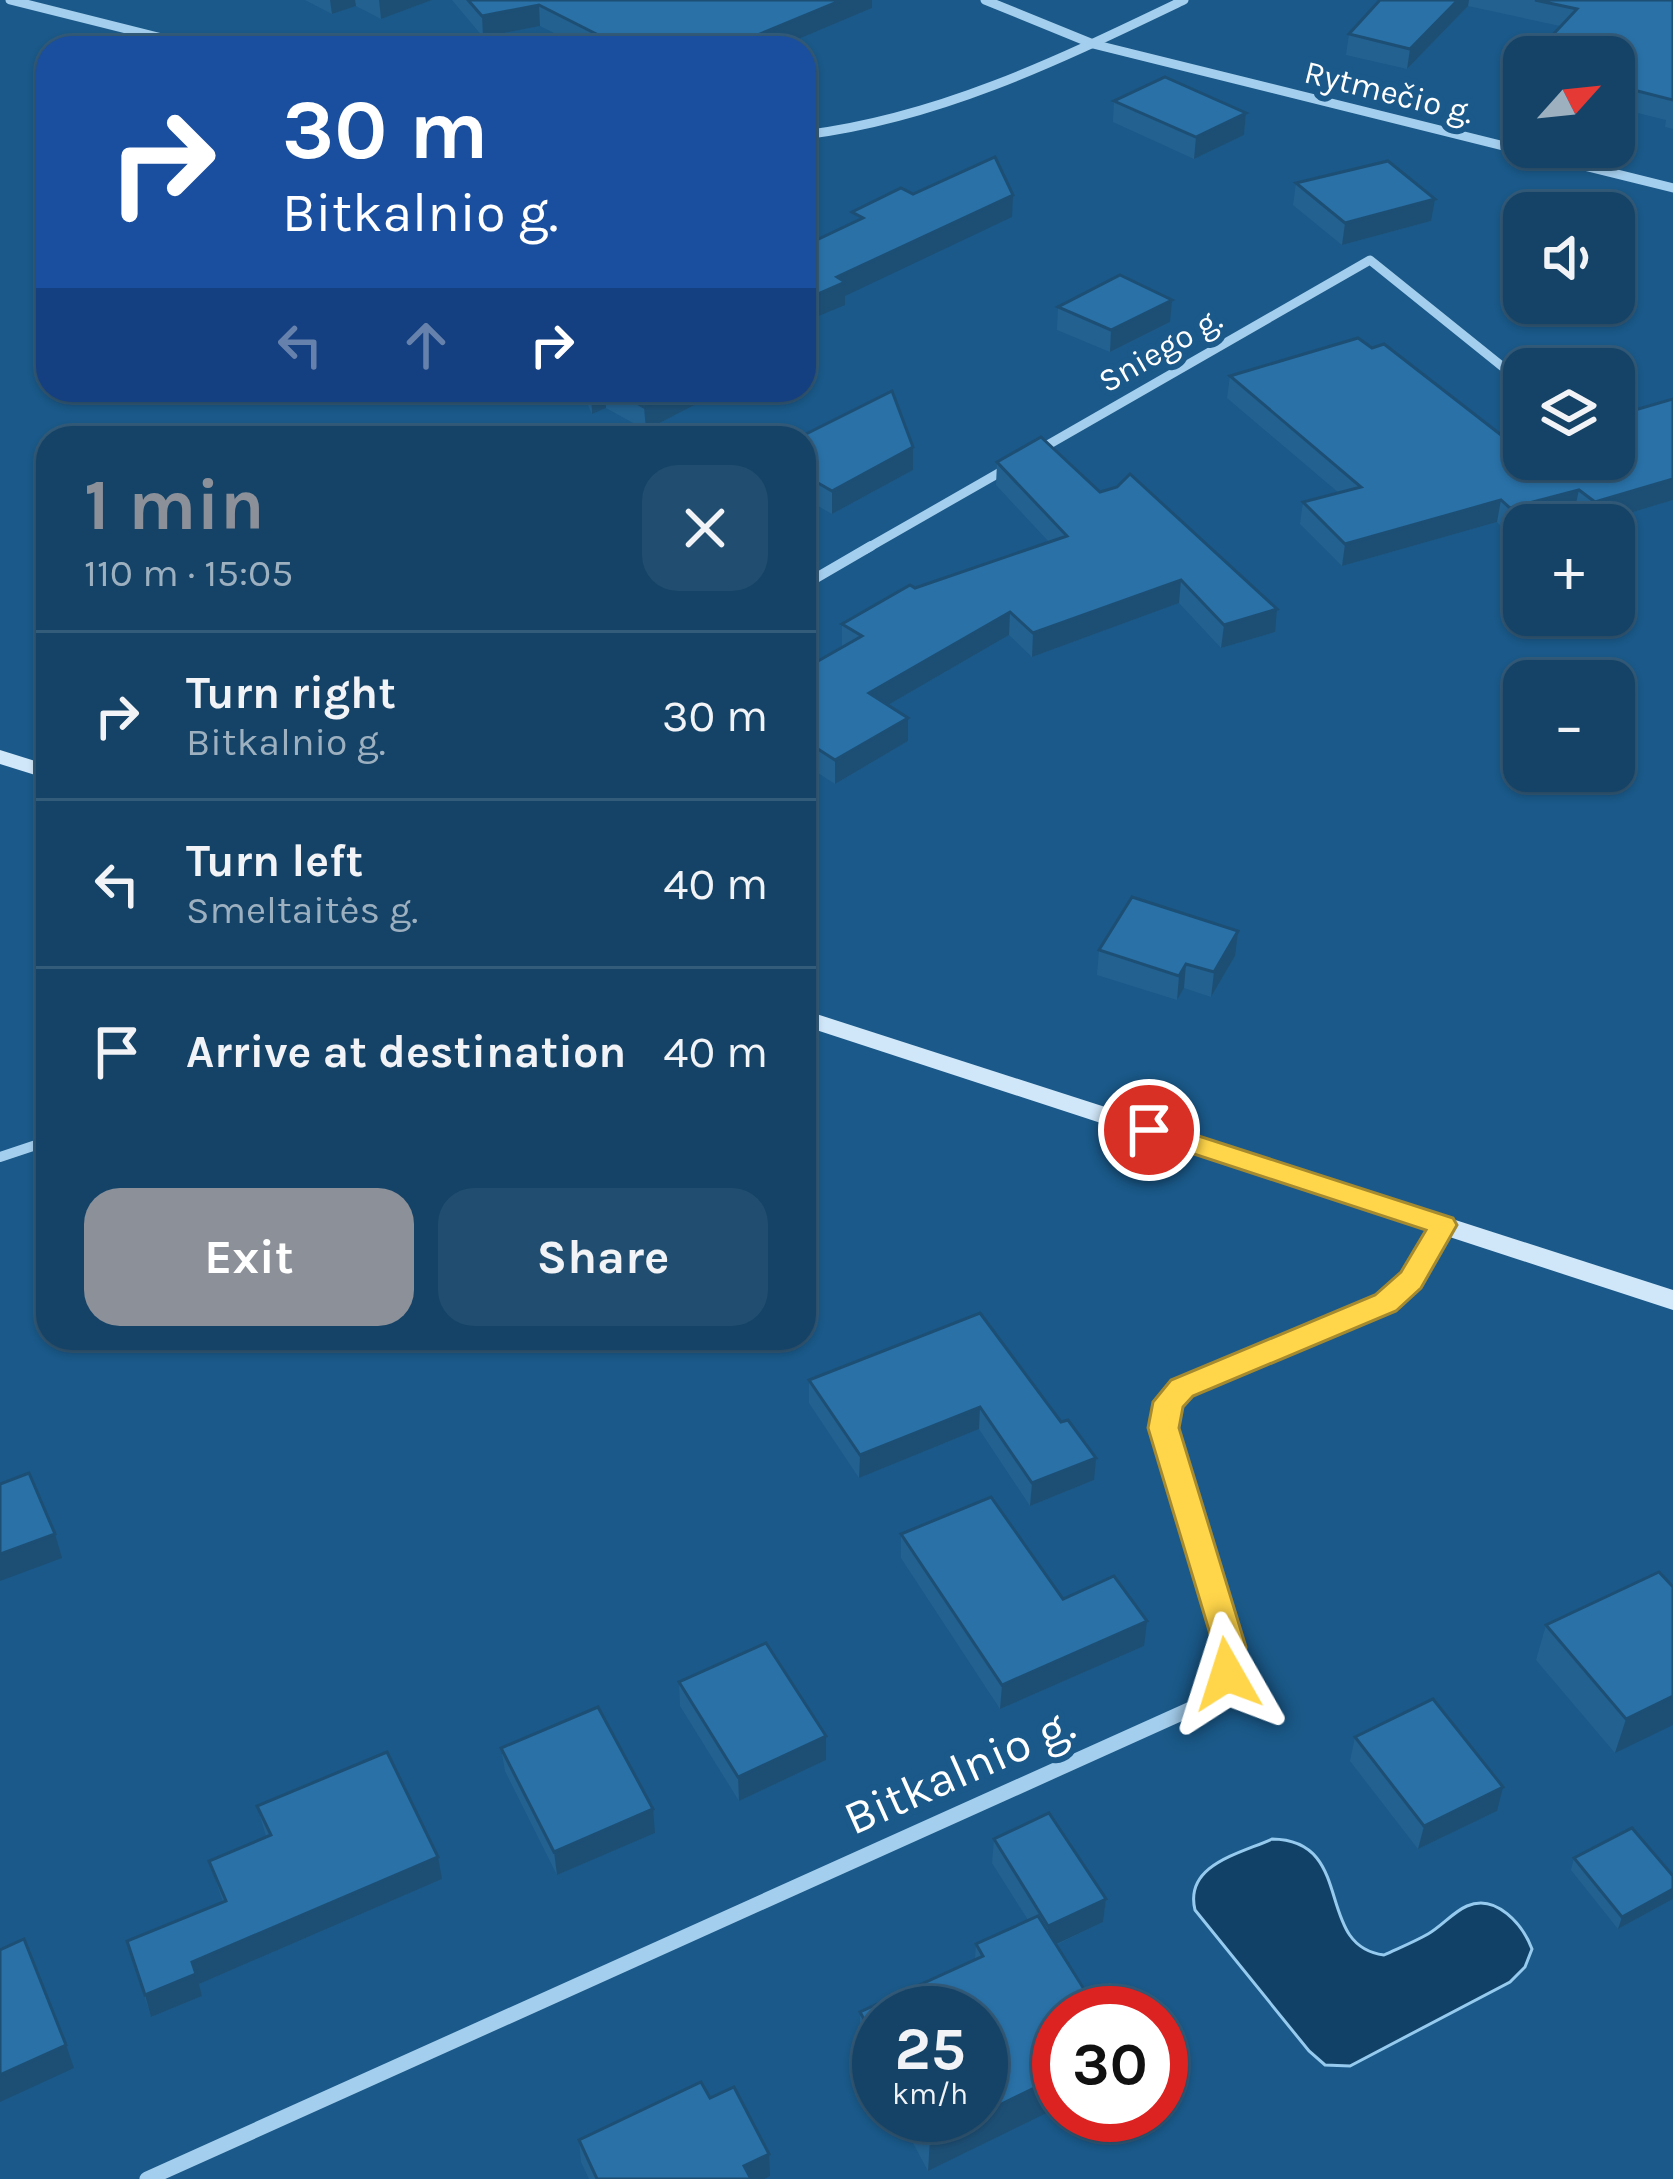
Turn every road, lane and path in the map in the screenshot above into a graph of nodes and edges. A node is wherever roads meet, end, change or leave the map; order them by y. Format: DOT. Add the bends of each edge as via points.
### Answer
graph roads {
  1 [pos="10,0"];
  2 [pos="986,0"];
  3 [pos="1184,0"];
  4 [pos="154,36"];
  5 [pos="1093,44"];
  6 [pos="816,134"];
  7 [pos="1673,188"];
  8 [pos="1503,368"];
  9 [pos="816,579"];
  10 [pos="0,757"];
  11 [pos="36,768"];
  12 [pos="816,1022"];
  13 [pos="36,1145"];
  14 [pos="0,1157"];
  15 [pos="1443,1225"];
  16 [pos="1673,1300"];
  17 [pos="147,2179"];
  1 -- 4 [label="street"];
  2 -- 5 [label="street, Rytmečio g."];
  3 -- 5 [label="street"];
  5 -- 6 [label="street" via="964,100"];
  5 -- 7 [label="street, Rytmečio g."];
  8 -- 9 [label="street, Sniego g." via="1370,260"];
  10 -- 11 [label="main road"];
  12 -- 15 [label="main road"];
  13 -- 14 [label="street"];
  15 -- 16 [label="main road"];
  15 -- 17 [label="street, Bitkalnio g." via="1411,1280 1385,1303 1182,1388 1168,1402 1164,1428 1230,1647 1227,1674 1204,1703"];
}
